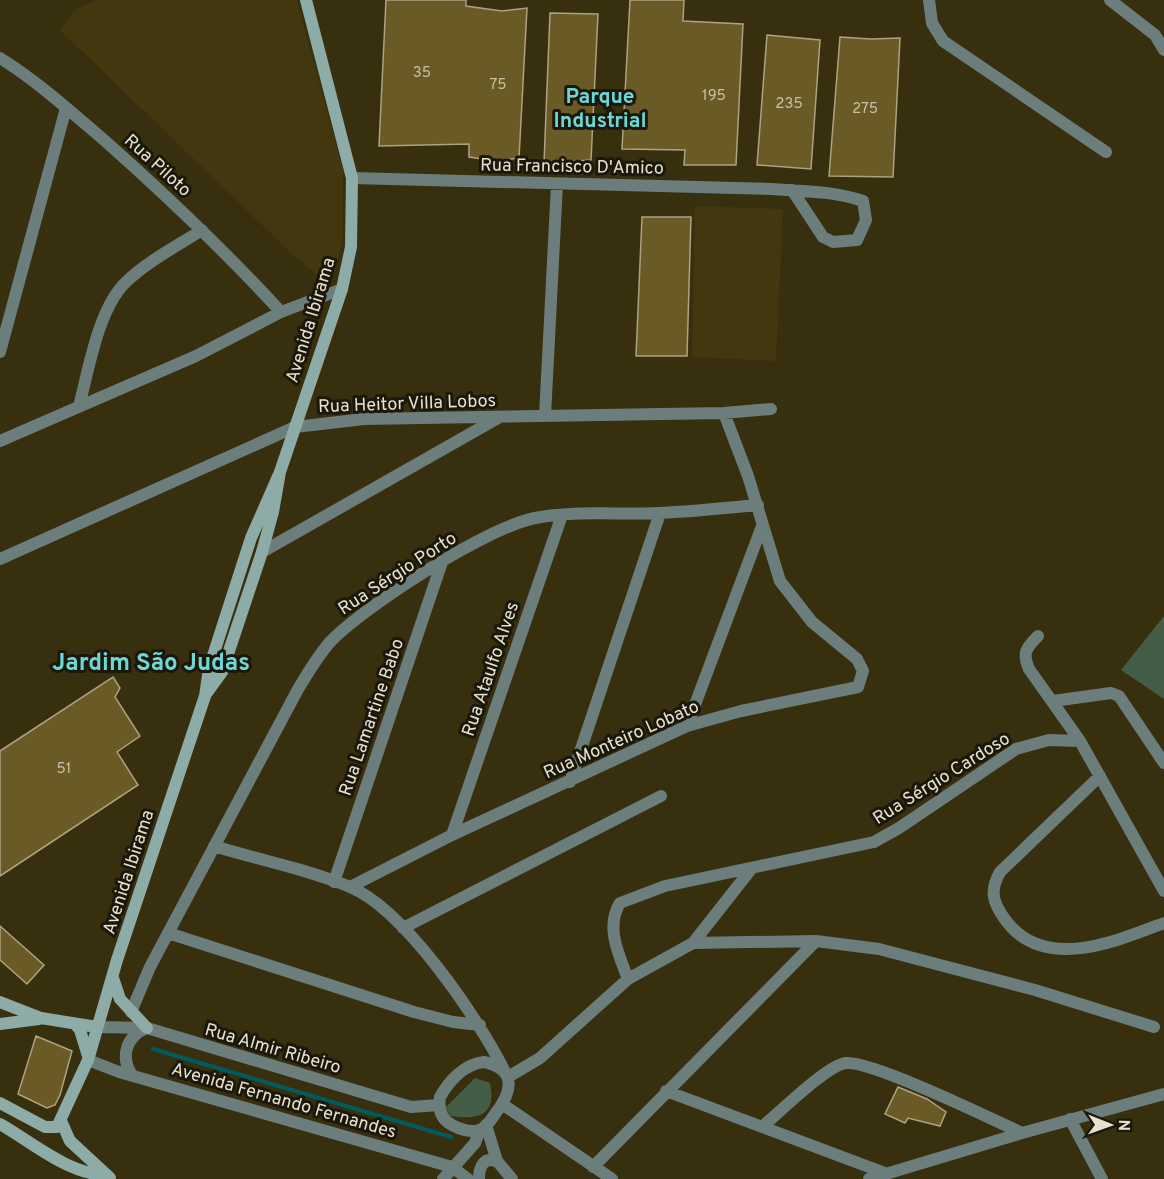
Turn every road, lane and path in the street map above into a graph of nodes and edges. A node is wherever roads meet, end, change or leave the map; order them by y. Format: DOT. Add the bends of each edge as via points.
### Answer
graph roads {
  1 [pos="306,0"];
  2 [pos="929,0"];
  3 [pos="1110,0"];
  4 [pos="1164,50"];
  5 [pos="0,58"];
  6 [pos="66,108"];
  7 [pos="1106,152"];
  8 [pos="352,178"];
  9 [pos="557,184"];
  10 [pos="792,190"];
  11 [pos="202,230"];
  12 [pos="342,289"];
  13 [pos="281,312"];
  14 [pos="0,352"];
  15 [pos="79,406"];
  16 [pos="771,409"];
  17 [pos="724,413"];
  18 [pos="545,416"];
  19 [pos="498,418"];
  20 [pos="295,427"];
  21 [pos="0,441"];
  22 [pos="280,472"];
  23 [pos="758,505"];
  24 [pos="660,513"];
  25 [pos="562,515"];
  26 [pos="762,526"];
  27 [pos="262,552"];
  28 [pos="0,559"];
  29 [pos="442,562"];
  30 [pos="1038,636"];
  31 [pos="205,696"];
  32 [pos="1053,701"];
  33 [pos="687,726"];
  34 [pos="1080,741"];
  35 [pos="1164,763"];
  36 [pos="1100,776"];
  37 [pos="570,782"];
  38 [pos="661,796"];
  39 [pos="452,835"];
  40 [pos="214,846"];
  41 [pos="752,868"];
  42 [pos="334,882"];
  43 [pos="351,887"];
  44 [pos="1164,891"];
  45 [pos="1164,923"];
  46 [pos="403,928"];
  47 [pos="168,933"];
  48 [pos="816,941"];
  49 [pos="693,943"];
  50 [pos="112,976"];
  51 [pos="628,979"];
  52 [pos="0,1002"];
  53 [pos="131,1012"];
  54 [pos="41,1018"];
  55 [pos="0,1024"];
  56 [pos="75,1024"];
  57 [pos="480,1025"];
  58 [pos="97,1027"];
  59 [pos="1154,1027"];
  60 [pos="147,1028"];
  61 [pos="489,1042"];
  62 [pos="88,1060"];
  63 [pos="477,1063"];
  64 [pos="506,1073"];
  65 [pos="132,1075"];
  66 [pos="666,1091"];
  67 [pos="1164,1094"];
  68 [pos="0,1103"];
  69 [pos="502,1104"];
  70 [pos="439,1105"];
  71 [pos="1070,1119"];
  72 [pos="61,1121"];
  73 [pos="0,1124"];
  74 [pos="762,1127"];
  75 [pos="483,1128"];
  76 [pos="1022,1133"];
  77 [pos="498,1162"];
  78 [pos="455,1163"];
  79 [pos="593,1167"];
  80 [pos="885,1173"];
  81 [pos="110,1177"];
  82 [pos="443,1179"];
  83 [pos="468,1179"];
  84 [pos="479,1179"];
  85 [pos="512,1179"];
  86 [pos="612,1179"];
  87 [pos="869,1179"];
  88 [pos="1102,1179"];
  1 -- 8 [label="main road, Avenida Ibirama"];
  2 -- 7 [label="street" via="932,22 943,41"];
  3 -- 4 [label="street" via="1155,35"];
  5 -- 6 [label="street, Rua Piloto"];
  6 -- 11 [label="street, Rua Piloto"];
  6 -- 14 [label="street"];
  8 -- 9 [label="street, Rua Francisco D'Amico"];
  8 -- 12 [label="main road, Avenida Ibirama" via="351,247"];
  9 -- 10 [label="street, Rua Francisco D'Amico"];
  9 -- 18 [label="street"];
  10 -- 10 [label="street, Rua Francisco D'Amico" via="823,237 833,242 857,240 866,220 862,201"];
  11 -- 13 [label="street, Rua Piloto"];
  11 -- 15 [label="street" via="124,283 105,316"];
  12 -- 13 [label="street"];
  12 -- 20 [label="main road, Avenida Ibirama"];
  13 -- 15 [label="street" via="196,356"];
  15 -- 21 [label="street"];
  16 -- 17 [label="street, Rua Heitor Villa Lobos"];
  17 -- 18 [label="street, Rua Heitor Villa Lobos"];
  17 -- 23 [label="street, Rua Monteiro Lobato"];
  18 -- 19 [label="street, Rua Heitor Villa Lobos"];
  19 -- 20 [label="street, Rua Heitor Villa Lobos" via="364,419"];
  19 -- 27 [label="street"];
  20 -- 22 [label="main road, Avenida Ibirama"];
  20 -- 28 [label="street, Rua Heitor Villa Lobos"];
  22 -- 27 [label="main road, Avenida Ibirama"];
  22 -- 31 [label="main road, Avenida Ibirama" via="248,547 209,668"];
  23 -- 24 [label="street, Rua Sérgio Porto"];
  23 -- 26 [label="street, Rua Monteiro Lobato"];
  24 -- 25 [label="street, Rua Sérgio Porto"];
  24 -- 37 [label="street"];
  25 -- 29 [label="street, Rua Sérgio Porto" via="508,526"];
  25 -- 39 [label="street, Rua Ataulfo Alves"];
  26 -- 33 [label="street"];
  26 -- 33 [label="street, Rua Monteiro Lobato" via="780,580 812,622 857,659 863,671 862,681 853,691 741,711"];
  27 -- 31 [label="main road, Avenida Ibirama" via="222,672"];
  29 -- 40 [label="street, Rua Sérgio Porto" via="358,617 318,657"];
  29 -- 42 [label="street, Rua Lamartine Babo"];
  30 -- 32 [label="street" via="1025,648 1024,657"];
  31 -- 50 [label="main road, Avenida Ibirama"];
  32 -- 34 [label="street"];
  32 -- 35 [label="street" via="1094,694 1119,696"];
  33 -- 37 [label="street, Rua Monteiro Lobato"];
  34 -- 36 [label="street"];
  34 -- 41 [label="street, Rua Sérgio Cardoso" via="1049,740 1017,749 874,842"];
  36 -- 44 [label="street"];
  36 -- 45 [label="street" via="1000,872 993,884 995,903 1023,938 1057,949 1098,946"];
  37 -- 39 [label="street, Rua Monteiro Lobato"];
  38 -- 46 [label="street"];
  39 -- 43 [label="street, Rua Monteiro Lobato"];
  40 -- 42 [label="street"];
  40 -- 47 [label="street, Rua Sérgio Porto"];
  41 -- 49 [label="street"];
  41 -- 51 [label="street, Rua Sérgio Cardoso" via="664,886 620,903 613,930"];
  42 -- 43 [label="street"];
  43 -- 46 [label="street" via="378,903"];
  46 -- 57 [label="street"];
  47 -- 53 [label="street, Rua Sérgio Porto"];
  47 -- 57 [label="street" via="414,1012"];
  48 -- 49 [label="street"];
  48 -- 59 [label="street" via="879,949 970,972"];
  48 -- 66 [label="street"];
  49 -- 51 [label="street"];
  50 -- 53 [label="main road" via="120,999"];
  50 -- 58 [label="main road, Avenida Ibirama"];
  51 -- 64 [label="street" via="540,1058"];
  52 -- 54 [label="main road"];
  53 -- 60 [label="main road"];
  54 -- 55 [label="main road"];
  54 -- 56 [label="main road"];
  56 -- 58 [label="main road"];
  56 -- 62 [label="main road" via="84,1040"];
  57 -- 61 [label="street"];
  58 -- 60 [label="street, Rua Almir Ribeiro"];
  58 -- 62 [label="main road, Avenida Ibirama"];
  60 -- 65 [label="street" via="133,1035 126,1048 126,1063"];
  60 -- 70 [label="street, Rua Almir Ribeiro" via="411,1107"];
  61 -- 63 [label="street"];
  61 -- 64 [label="street"];
  62 -- 65 [label="street, Avenida Fernando Fernandes"];
  62 -- 72 [label="main road, Avenida Ibirama"];
  63 -- 64 [label="street" via="493,1064"];
  63 -- 70 [label="street" via="449,1083"];
  64 -- 69 [label="street" via="507,1095"];
  65 -- 78 [label="street, Avenida Fernando Fernandes"];
  66 -- 74 [label="street"];
  66 -- 79 [label="street"];
  67 -- 71 [label="street"];
  68 -- 72 [label="main road" via="45,1127 57,1127"];
  69 -- 75 [label="street"];
  69 -- 79 [label="street"];
  70 -- 75 [label="street" via="451,1125 470,1131"];
  71 -- 76 [label="street"];
  71 -- 88 [label="street"];
  72 -- 81 [label="main road" via="70,1141"];
  73 -- 81 [label="main road" via="63,1162"];
  74 -- 76 [label="street" via="828,1071 846,1063 879,1070"];
  74 -- 80 [label="street"];
  75 -- 77 [label="street"];
  75 -- 78 [label="street"];
  76 -- 80 [label="street"];
  77 -- 84 [label="street" via="483,1162"];
  77 -- 85 [label="street"];
  78 -- 82 [label="street"];
  78 -- 83 [label="street, Avenida Fernando Fernandes"];
  79 -- 86 [label="street"];
  80 -- 87 [label="street"];
}
